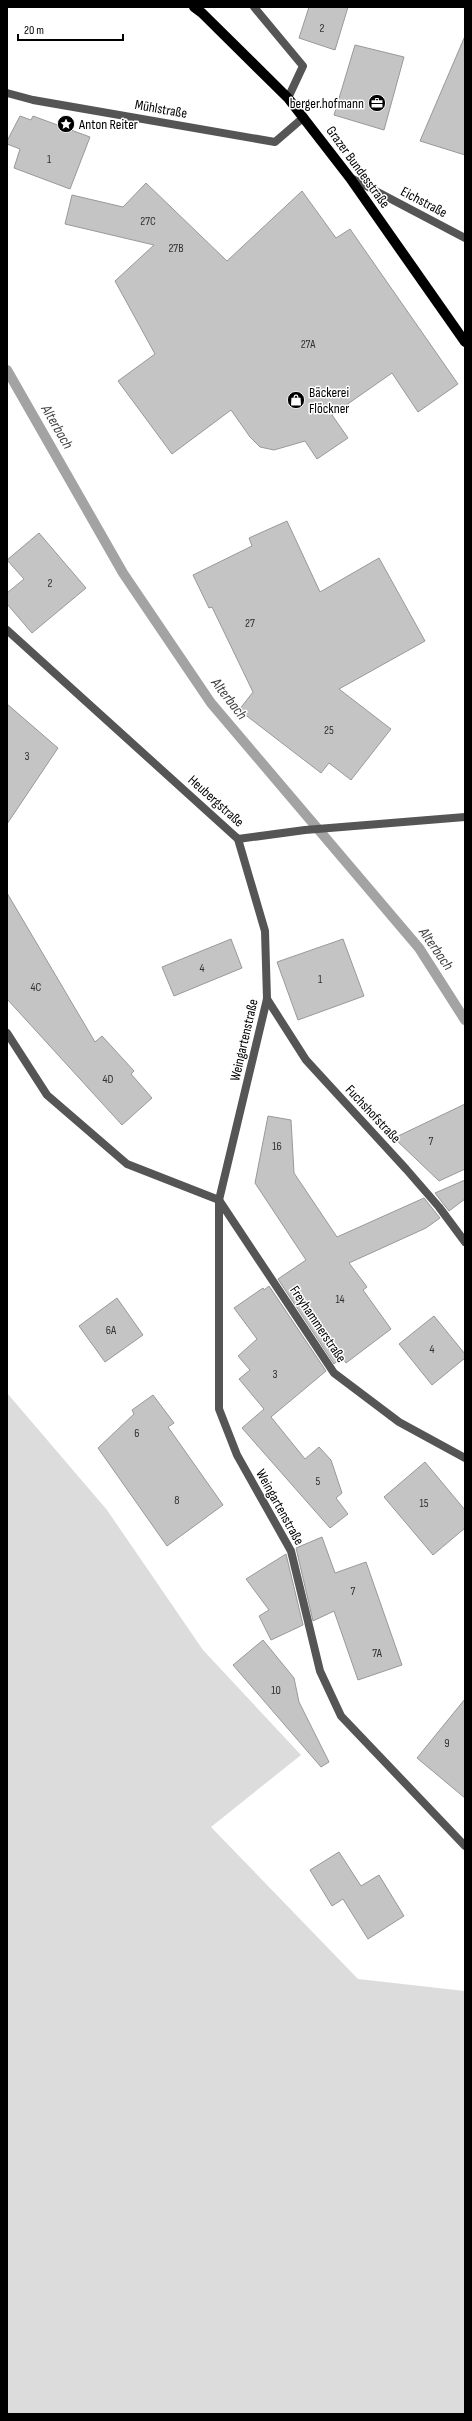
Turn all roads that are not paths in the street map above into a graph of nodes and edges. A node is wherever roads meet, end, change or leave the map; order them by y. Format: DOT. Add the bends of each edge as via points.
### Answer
graph roads {
  1 [pos="194,7"];
  2 [pos="254,7"];
  3 [pos="7,93"];
  4 [pos="288,98"];
  5 [pos="304,117"];
  6 [pos="350,178"];
  7 [pos="465,238"];
  8 [pos="465,342"];
  9 [pos="7,630"];
  10 [pos="465,817"];
  11 [pos="238,839"];
  12 [pos="267,999"];
  13 [pos="7,1033"];
  14 [pos="219,1200"];
  15 [pos="465,1242"];
  16 [pos="465,1458"];
  17 [pos="465,1846"];
  1 -- 4 [label="main road, Grazer Bundesstraße"];
  2 -- 4 [label="street" via="303,66"];
  3 -- 5 [label="street, Mühlstraße" via="33,100 275,142"];
  4 -- 5 [label="main road, Grazer Bundesstraße"];
  5 -- 6 [label="main road, Grazer Bundesstraße"];
  6 -- 7 [label="street, Eichstraße"];
  6 -- 8 [label="main road, Grazer Bundesstraße"];
  9 -- 11 [label="street, Heubergstraße"];
  10 -- 11 [label="street, Heubergstraße" via="305,830"];
  11 -- 12 [label="street, Weingartenstraße" via="265,931"];
  12 -- 14 [label="street, Weingartenstraße"];
  12 -- 15 [label="street, Fuchshofstraße" via="306,1060 406,1169"];
  13 -- 14 [label="street" via="47,1095 127,1164"];
  14 -- 16 [label="street, Freyhammerstraße" via="334,1373 399,1422"];
  14 -- 17 [label="street, Weingartenstraße" via="219,1409 237,1455 291,1552 320,1671 341,1716"];
}
